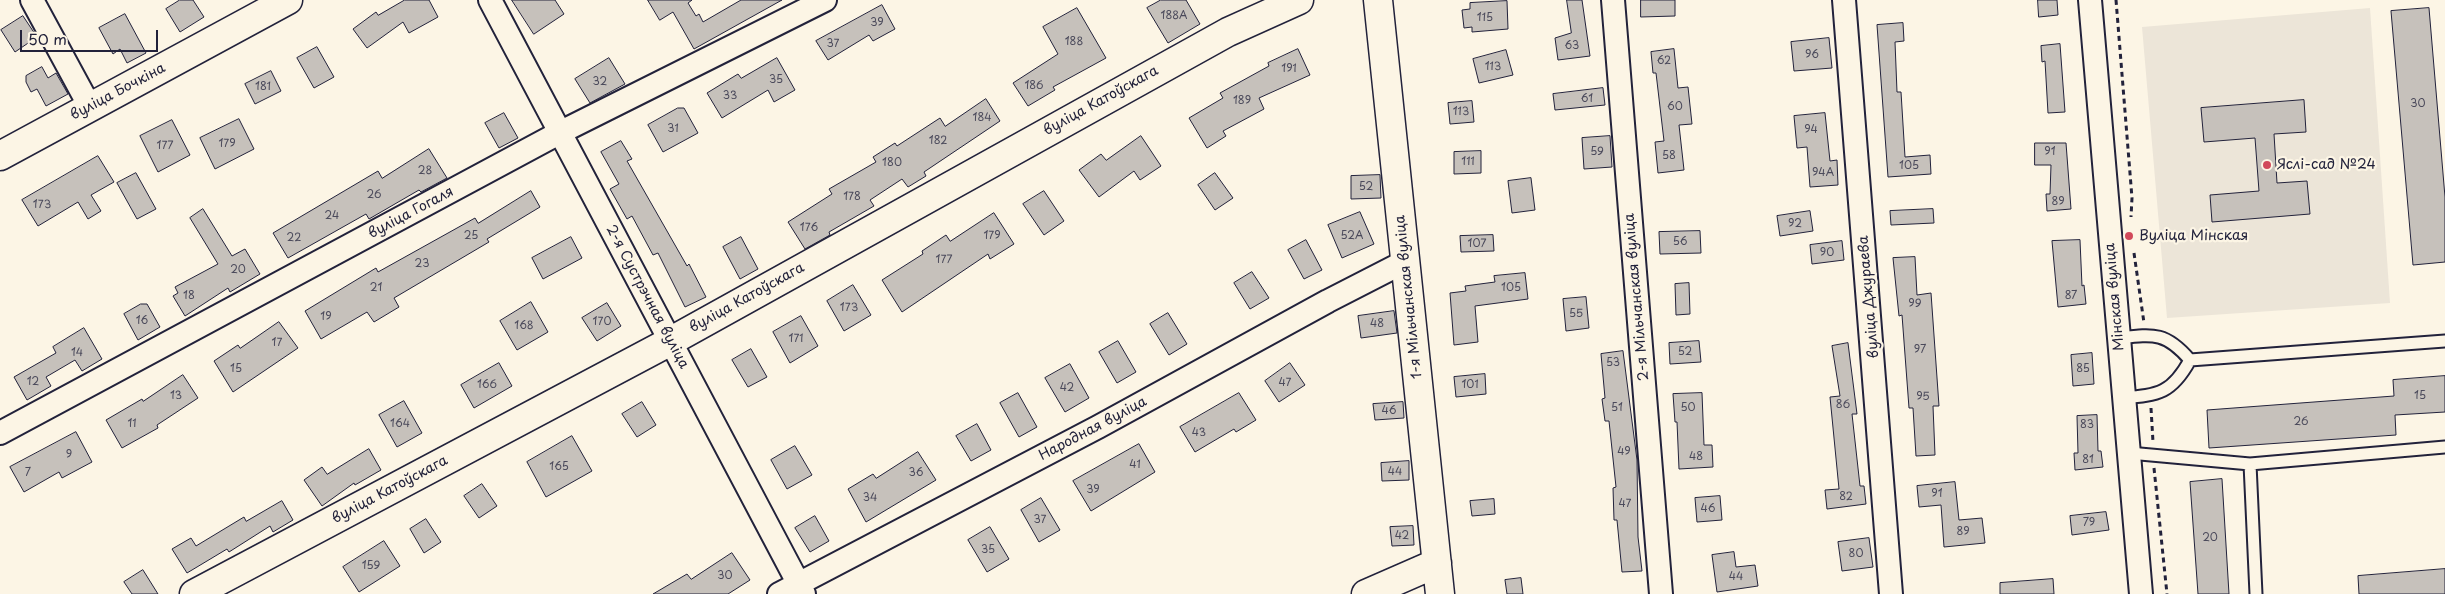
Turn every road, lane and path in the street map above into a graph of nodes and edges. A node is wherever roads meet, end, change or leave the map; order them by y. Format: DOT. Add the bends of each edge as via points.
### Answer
graph roads {
  1 [pos="32,0"];
  2 [pos="288,0"];
  3 [pos="490,0"];
  4 [pos="825,0"];
  5 [pos="1299,0"];
  6 [pos="1378,0"];
  7 [pos="1613,0"];
  8 [pos="1844,0"];
  9 [pos="2090,0"];
  10 [pos="2116,0"];
  11 [pos="90,107"];
  12 [pos="559,134"];
  13 [pos="0,156"];
  14 [pos="2130,226"];
  15 [pos="2133,251"];
  16 [pos="1406,261"];
  17 [pos="2146,335"];
  18 [pos="2119,338"];
  19 [pos="671,341"];
  20 [pos="2445,341"];
  21 [pos="2190,360"];
  22 [pos="2150,396"];
  23 [pos="2124,398"];
  24 [pos="0,433"];
  25 [pos="2445,447"];
  26 [pos="2129,453"];
  27 [pos="2153,455"];
  28 [pos="2250,464"];
  29 [pos="1437,563"];
  30 [pos="801,589"];
  31 [pos="194,594"];
  32 [pos="779,594"];
  33 [pos="1366,594"];
  34 [pos="1440,594"];
  35 [pos="1661,594"];
  36 [pos="1891,594"];
  37 [pos="2141,594"];
  38 [pos="2167,594"];
  39 [pos="2256,594"];
  1 -- 11 [label="street"];
  2 -- 11 [label="street, вуліца Бочкіна"];
  3 -- 12 [label="street, 2-я Сустрэчная вуліца"];
  4 -- 12 [label="street, вуліца Гогаля"];
  5 -- 19 [label="street, вуліца Катоўскага" via="1228,32"];
  6 -- 16 [label="street, 1-я Мільчанская вуліца"];
  7 -- 35 [label="street, 2-я Мільчанская вуліца"];
  8 -- 36 [label="street, вуліца Джураева"];
  9 -- 18 [label="street, Мінская вуліца"];
  10 -- 14 [label="path" via="2132,198"];
  11 -- 13 [label="street, вуліца Бочкіна"];
  12 -- 19 [label="street, 2-я Сустрэчная вуліца"];
  12 -- 24 [label="street, вуліца Гогаля"];
  15 -- 17 [label="path"];
  16 -- 29 [label="street, 1-я Мільчанская вуліца"];
  16 -- 30 [label="street, Народная вуліца"];
  17 -- 18 [label="lane"];
  17 -- 21 [label="lane" via="2162,336 2177,345"];
  18 -- 23 [label="street, Мінская вуліца"];
  19 -- 30 [label="street, 2-я Сустрэчная вуліца"];
  19 -- 31 [label="street, вуліца Катоўскага"];
  20 -- 21 [label="lane"];
  21 -- 22 [label="lane" via="2180,378 2166,391"];
  22 -- 23 [label="lane"];
  22 -- 27 [label="path"];
  23 -- 26 [label="street, Мінская вуліца"];
  25 -- 28 [label="lane"];
  26 -- 27 [label="lane"];
  26 -- 37 [label="street, Мінская вуліца"];
  27 -- 28 [label="lane"];
  27 -- 38 [label="path"];
  28 -- 39 [label="lane"];
  29 -- 33 [label="street"];
  29 -- 34 [label="street, 1-я Мільчанская вуліца"];
  30 -- 32 [label="street, Народная вуліца"];
}
